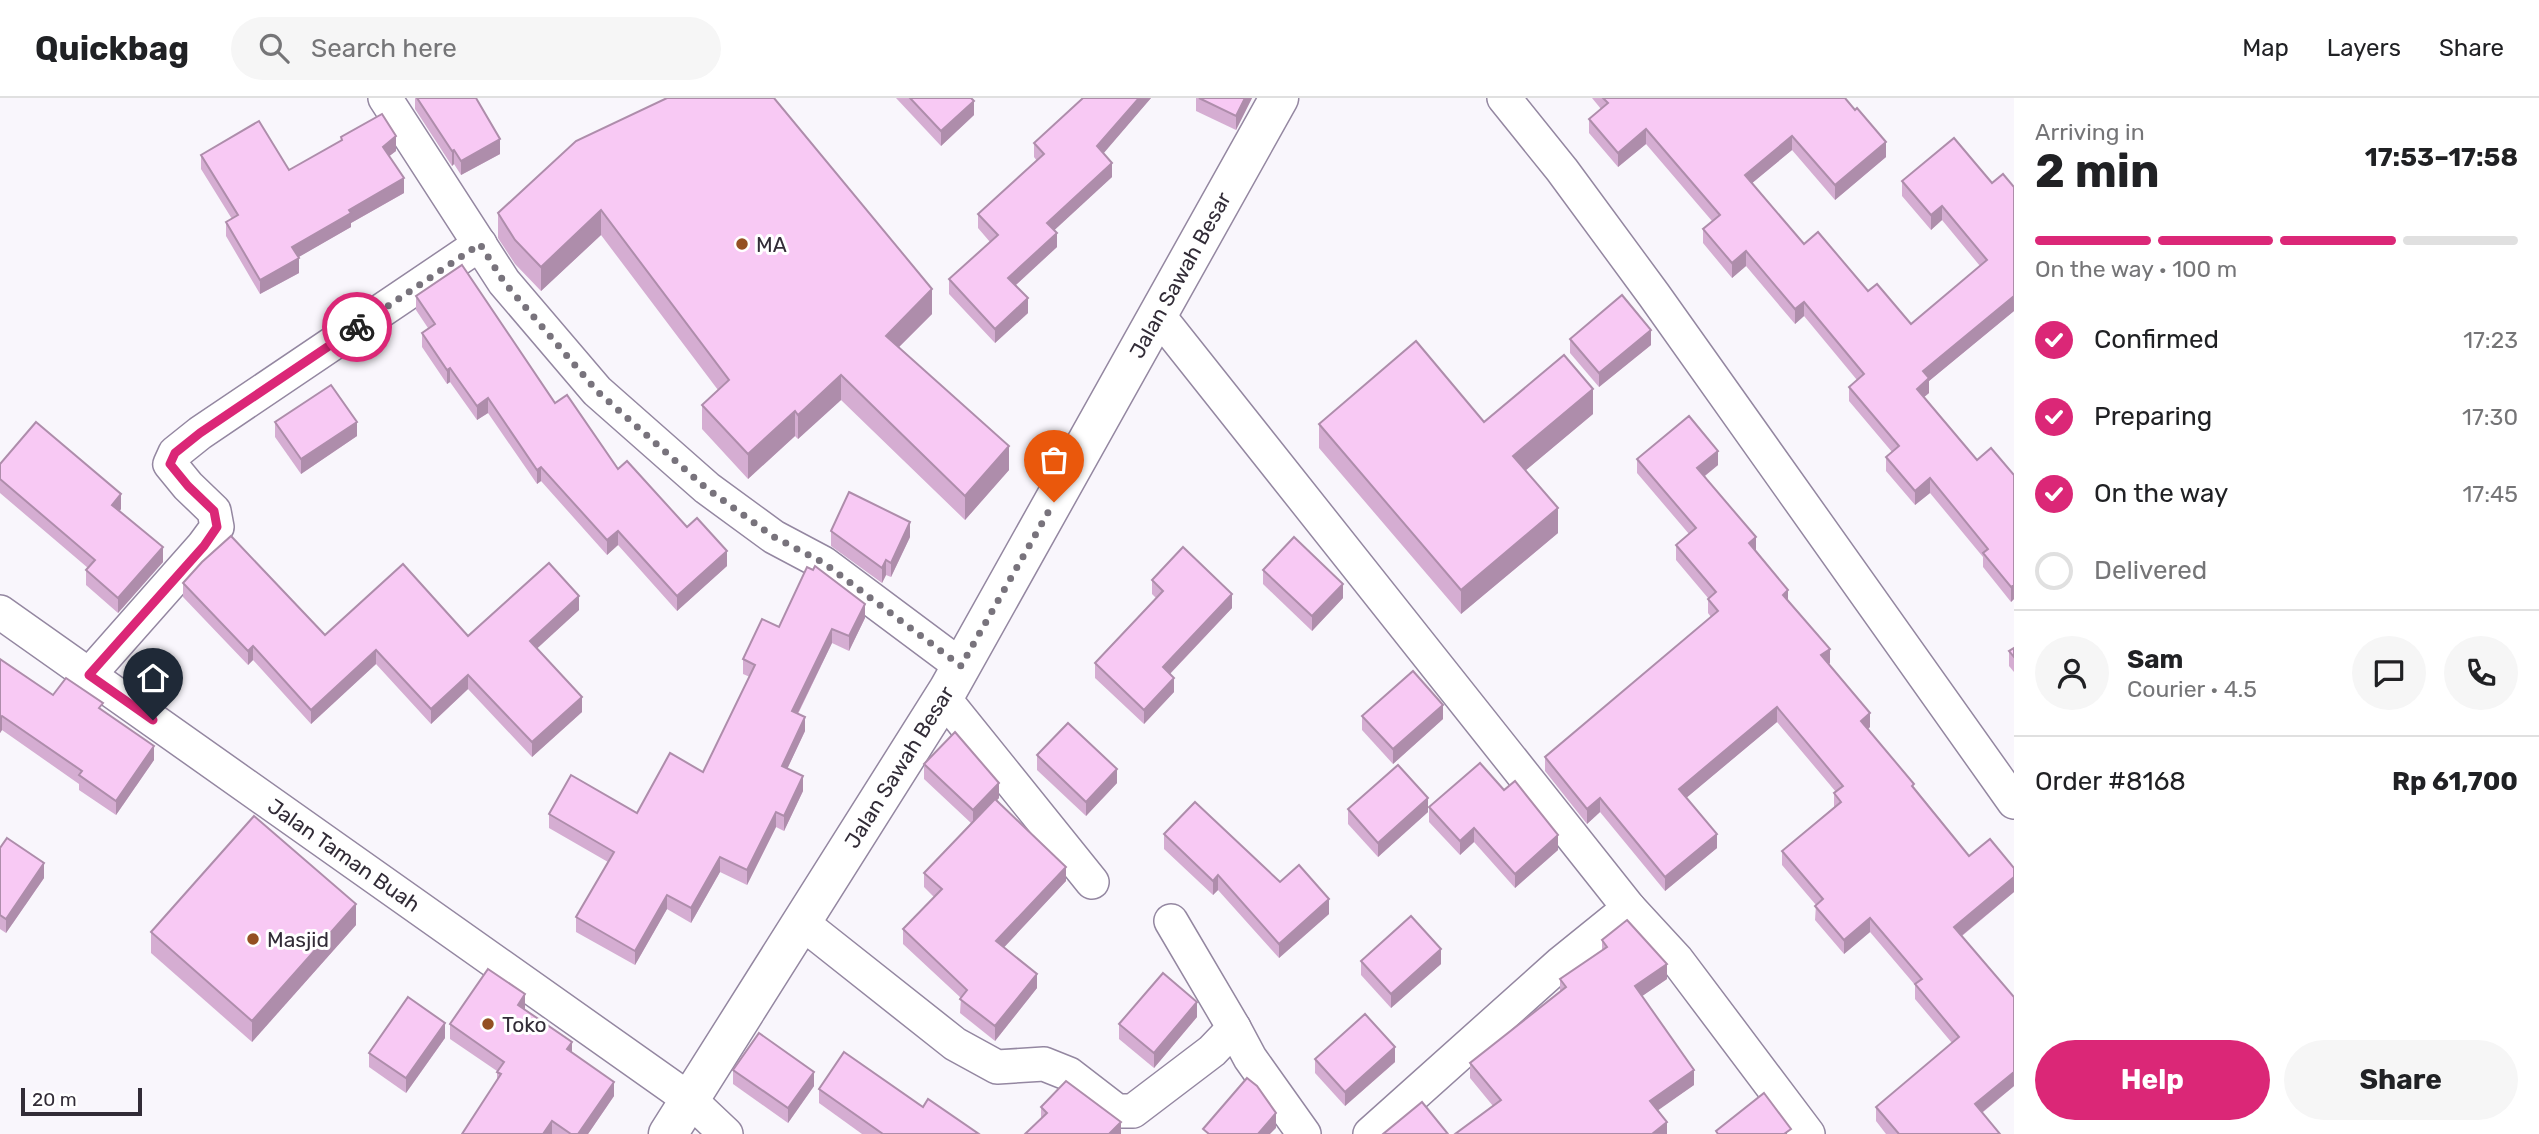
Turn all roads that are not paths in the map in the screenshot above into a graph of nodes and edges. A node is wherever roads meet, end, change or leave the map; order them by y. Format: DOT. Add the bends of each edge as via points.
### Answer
graph roads {
  1 [pos="385,98"];
  2 [pos="1279,98"];
  3 [pos="1504,98"];
  4 [pos="480,244"];
  5 [pos="1158,315"];
  6 [pos="0,612"];
  7 [pos="89,675"];
  8 [pos="952,682"];
  9 [pos="2014,802"];
  10 [pos="1092,882"];
  11 [pos="1629,908"];
  12 [pos="1171,921"];
  13 [pos="801,922"];
  14 [pos="1234,1028"];
  15 [pos="689,1099"];
  16 [pos="668,1134"];
  17 [pos="726,1134"];
  18 [pos="1304,1134"];
  19 [pos="1370,1134"];
  20 [pos="1808,1134"];
  1 -- 4 [label="street"];
  2 -- 5 [label="main road, Jalan Sawah Besar"];
  3 -- 9 [label="street" via="1662,306"];
  4 -- 7 [label="street" via="175,453 170,464 214,511 217,527"];
  4 -- 8 [label="street" via="504,282 597,391 706,488 774,537 824,563"];
  5 -- 8 [label="main road, Jalan Sawah Besar"];
  5 -- 11 [label="street"];
  6 -- 7 [label="street, Jalan Taman Buah"];
  7 -- 15 [label="street, Jalan Taman Buah"];
  8 -- 10 [label="street"];
  8 -- 13 [label="main road, Jalan Sawah Besar"];
  11 -- 19 [label="street"];
  11 -- 20 [label="street" via="1677,960"];
  12 -- 14 [label="street"];
  13 -- 14 [label="street" via="955,1044 997,1067 1044,1064 1069,1073 1117,1111 1133,1111 1212,1051"];
  13 -- 15 [label="main road, Jalan Sawah Besar"];
  14 -- 18 [label="street"];
  15 -- 16 [label="main road, Jalan Sawah Besar"];
  15 -- 17 [label="street, Jalan Taman Buah"];
}
